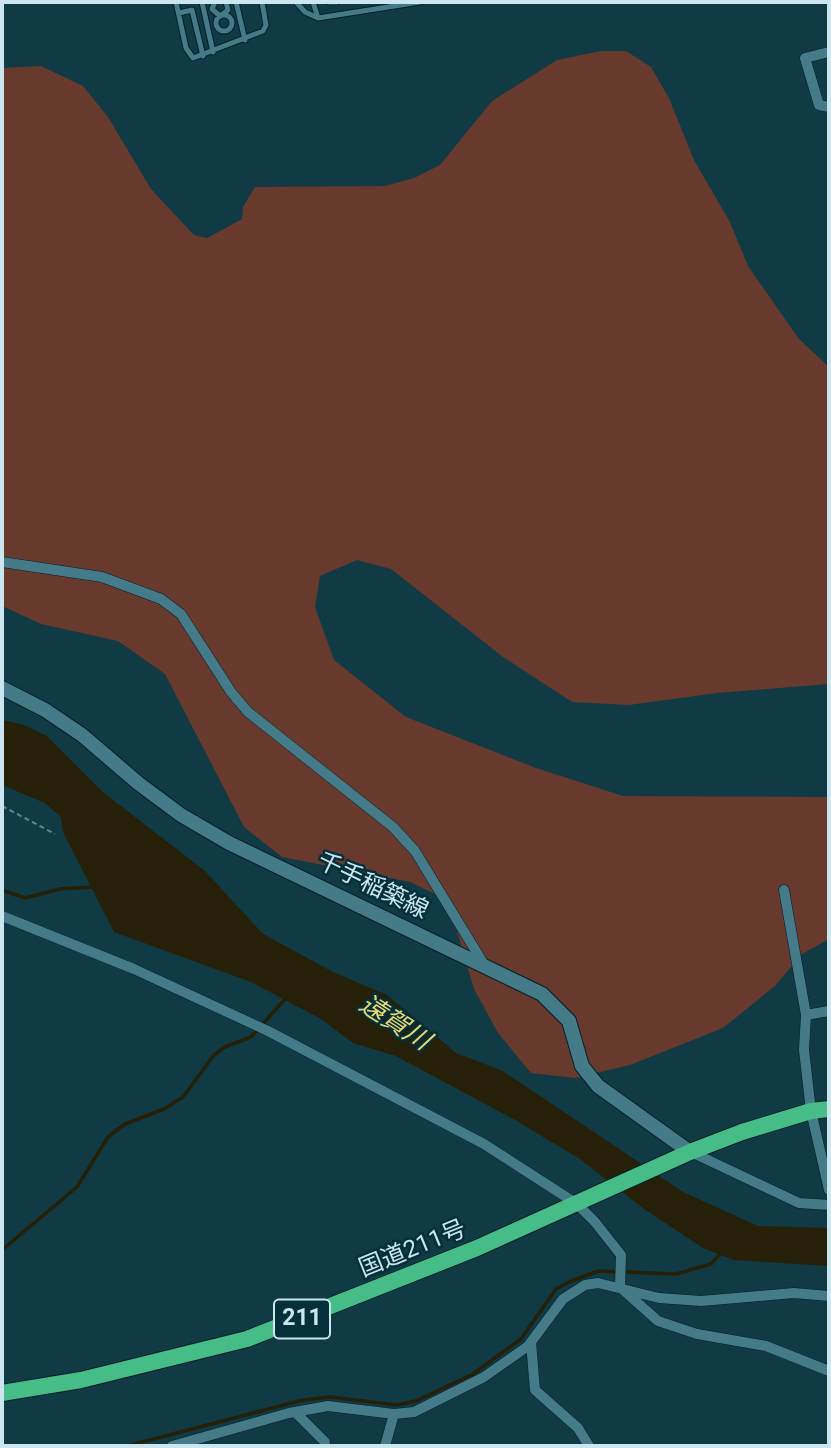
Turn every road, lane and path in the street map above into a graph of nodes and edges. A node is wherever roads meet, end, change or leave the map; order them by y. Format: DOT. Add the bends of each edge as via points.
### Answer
graph roads {
  1 [pos="176,2"];
  2 [pos="202,2"];
  3 [pos="215,2"];
  4 [pos="226,2"];
  5 [pos="236,2"];
  6 [pos="262,2"];
  7 [pos="296,2"];
  8 [pos="313,2"];
  9 [pos="329,2"];
  10 [pos="337,2"];
  11 [pos="421,2"];
  12 [pos="362,4"];
  13 [pos="378,5"];
  14 [pos="364,11"];
  15 [pos="178,13"];
  16 [pos="223,15"];
  17 [pos="318,18"];
  18 [pos="226,31"];
  19 [pos="245,40"];
  20 [pos="230,46"];
  21 [pos="213,52"];
  22 [pos="829,52"];
  23 [pos="203,56"];
  24 [pos="829,107"];
  25 [pos="2,562"];
  26 [pos="2,688"];
  27 [pos="2,806"];
  28 [pos="55,834"];
  29 [pos="784,890"];
  30 [pos="2,916"];
  31 [pos="485,967"];
  32 [pos="829,1011"];
  33 [pos="806,1015"];
  34 [pos="829,1109"];
  35 [pos="811,1111"];
  36 [pos="690,1152"];
  37 [pos="829,1190"];
  38 [pos="583,1202"];
  39 [pos="829,1205"];
  40 [pos="620,1287"];
  41 [pos="829,1296"];
  42 [pos="531,1342"];
  43 [pos="829,1371"];
  44 [pos="2,1394"];
  45 [pos="295,1412"];
  46 [pos="394,1414"];
  47 [pos="325,1442"];
  48 [pos="172,1446"];
  49 [pos="386,1446"];
  50 [pos="589,1446"];
  1 -- 15 [label="lane"];
  2 -- 21 [label="lane"];
  3 -- 16 [label="lane" via="213,12"];
  4 -- 16 [label="lane" via="228,10"];
  5 -- 19 [label="lane"];
  6 -- 19 [label="lane" via="266,25"];
  7 -- 17 [label="lane"];
  8 -- 17 [label="lane"];
  9 -- 10 [label="lane"];
  11 -- 13 [label="lane"];
  12 -- 14 [label="lane"];
  13 -- 14 [label="lane"];
  14 -- 17 [label="lane"];
  15 -- 23 [label="lane" via="188,54"];
  15 -- 23 [label="lane" via="192,10"];
  16 -- 18 [label="lane" via="232,20"];
  16 -- 18 [label="lane" via="216,25"];
  18 -- 20 [label="lane"];
  19 -- 20 [label="lane"];
  20 -- 21 [label="lane"];
  21 -- 23 [label="lane"];
  22 -- 24 [label="street" via="805,58 819,105"];
  25 -- 31 [label="street" via="102,577 161,599 181,614 248,712 393,827 415,851"];
  26 -- 31 [label="main road, 千手稲築線" via="82,735 181,816"];
  27 -- 28 [label="path"];
  29 -- 33 [label="street"];
  30 -- 38 [label="street" via="134,969 268,1031 484,1144"];
  31 -- 36 [label="main road, 千手稲築線" via="542,993 558,1007 569,1021 582,1066 598,1086"];
  32 -- 33 [label="street"];
  33 -- 35 [label="street" via="804,1050"];
  34 -- 35 [label="highway, 国道211号 / 211"];
  35 -- 36 [label="highway, 国道211号 / 211"];
  35 -- 37 [label="street"];
  36 -- 38 [label="highway, 国道211号 / 211"];
  36 -- 39 [label="street" via="799,1203"];
  38 -- 40 [label="street" via="621,1255"];
  38 -- 44 [label="highway, 国道211号 / 211" via="247,1339 81,1380"];
  40 -- 41 [label="street" via="659,1298 701,1301 794,1293"];
  40 -- 42 [label="street" via="598,1283 573,1290"];
  40 -- 43 [label="street" via="658,1321 697,1334 766,1346"];
  42 -- 46 [label="street" via="456,1393 414,1412"];
  42 -- 50 [label="street" via="535,1390 578,1428"];
  45 -- 46 [label="street" via="328,1406"];
  45 -- 47 [label="street"];
  45 -- 48 [label="street"];
  46 -- 49 [label="street"];
}
